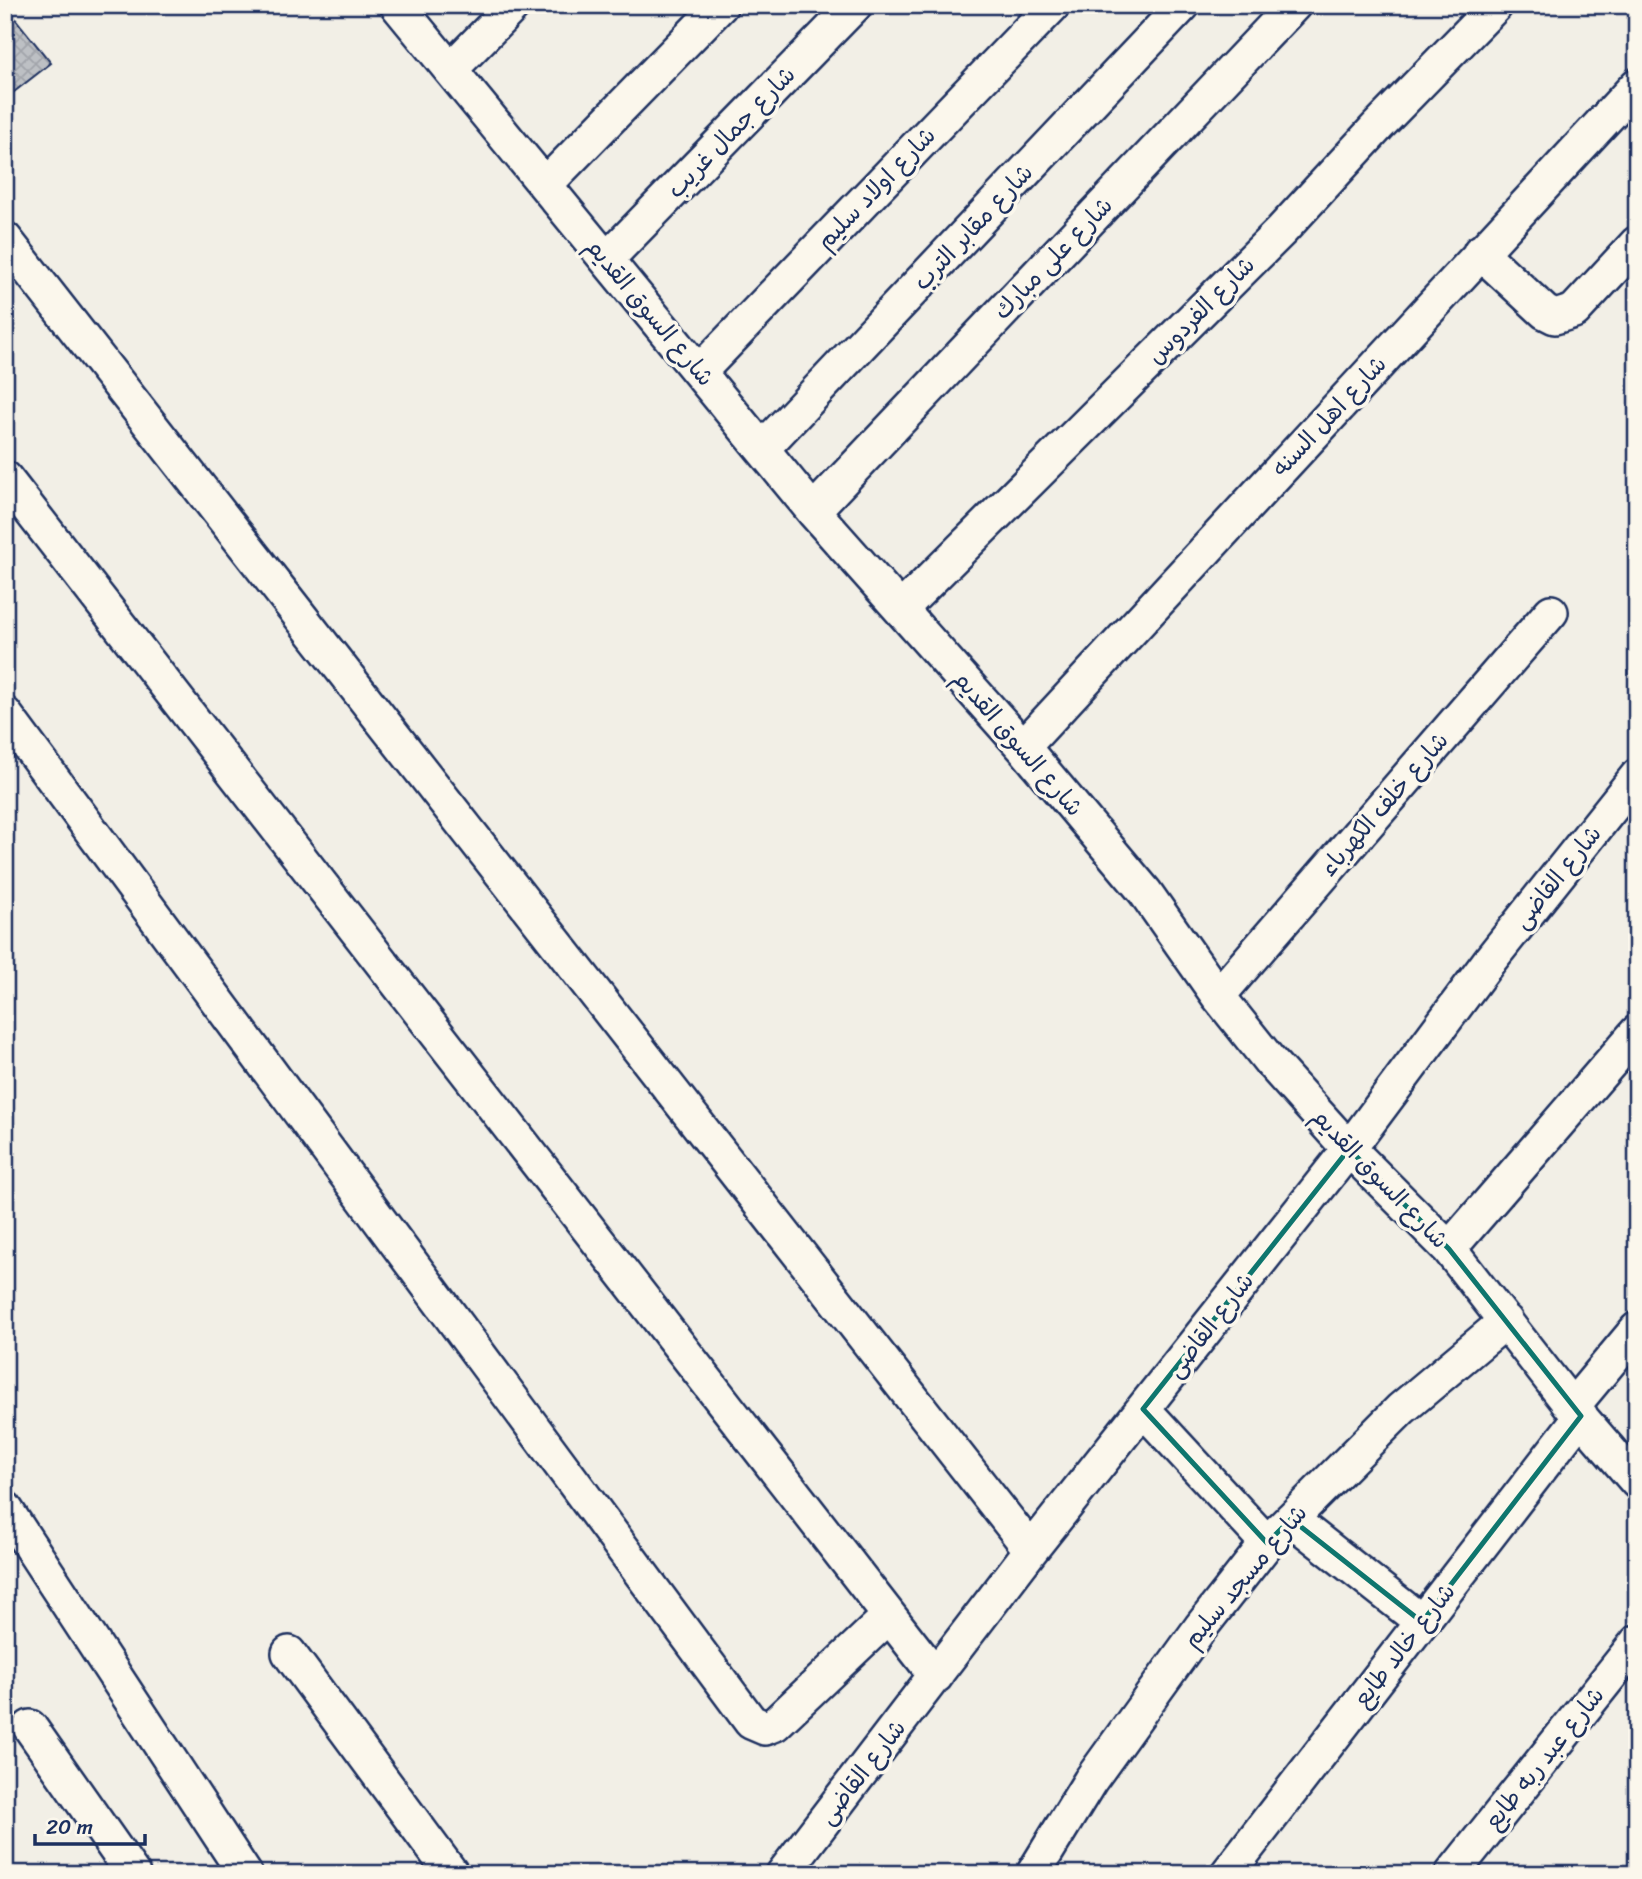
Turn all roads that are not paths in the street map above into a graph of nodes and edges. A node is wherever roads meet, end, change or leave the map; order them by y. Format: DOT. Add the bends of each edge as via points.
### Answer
graph roads {
  1 [pos="397,5"];
  2 [pos="514,5"];
  3 [pos="721,5"];
  4 [pos="855,5"];
  5 [pos="1053,5"];
  6 [pos="1183,5"];
  7 [pos="1294,5"];
  8 [pos="1496,5"];
  9 [pos="452,69"];
  10 [pos="1637,85"];
  11 [pos="545,185"];
  12 [pos="5,239"];
  13 [pos="1637,243"];
  14 [pos="1480,252"];
  15 [pos="607,260"];
  16 [pos="700,371"];
  17 [pos="763,448"];
  18 [pos="5,478"];
  19 [pos="813,511"];
  20 [pos="901,610"];
  21 [pos="1551,612"];
  22 [pos="5,714"];
  23 [pos="1023,747"];
  24 [pos="1637,776"];
  25 [pos="1217,996"];
  26 [pos="1637,1032"];
  27 [pos="1349,1149"];
  28 [pos="1449,1249"];
  29 [pos="1506,1321"];
  30 [pos="1637,1329"];
  31 [pos="1143,1409"];
  32 [pos="1576,1411"];
  33 [pos="1637,1482"];
  34 [pos="5,1508"];
  35 [pos="1291,1519"];
  36 [pos="1268,1543"];
  37 [pos="1031,1550"];
  38 [pos="889,1616"];
  39 [pos="1422,1622"];
  40 [pos="1637,1642"];
  41 [pos="289,1653"];
  42 [pos="936,1676"];
  43 [pos="30,1727"];
  44 [pos="133,1874"];
  45 [pos="245,1874"];
  46 [pos="452,1874"];
  47 [pos="783,1874"];
  48 [pos="1033,1874"];
  49 [pos="1227,1874"];
  50 [pos="1452,1874"];
  1 -- 9 [label="street, شارع السوق القديم"];
  2 -- 9 [label="street"];
  3 -- 11 [label="street"];
  4 -- 15 [label="street, شارع جمال غريب"];
  5 -- 16 [label="street, شارع اولاد سليم"];
  6 -- 17 [label="street, شارع مقابر الترب"];
  7 -- 19 [label="street, شارع على مبارك"];
  8 -- 20 [label="street, شارع الفردوس" via="1281,231"];
  9 -- 11 [label="street, شارع السوق القديم"];
  10 -- 14 [label="street, شارع اهل السنه"];
  11 -- 15 [label="street, شارع السوق القديم"];
  12 -- 37 [label="street"];
  13 -- 14 [label="street" via="1574,311 1555,317 1545,313"];
  14 -- 23 [label="street, شارع اهل السنه"];
  15 -- 16 [label="street, شارع السوق القديم"];
  16 -- 17 [label="street, شارع السوق القديم"];
  17 -- 19 [label="street, شارع السوق القديم"];
  18 -- 38 [label="street"];
  19 -- 20 [label="street, شارع السوق القديم"];
  20 -- 23 [label="street, شارع السوق القديم"];
  21 -- 25 [label="street, شارع خلف الكهرباء"];
  22 -- 38 [label="street" via="751,1722 765,1728 775,1724"];
  23 -- 25 [label="street, شارع السوق القديم" via="1146,892"];
  24 -- 27 [label="street, شارع القاضى" via="1490,960"];
  25 -- 27 [label="street, شارع السوق القديم"];
  26 -- 28 [label="street"];
  27 -- 28 [label="street, شارع السوق القديم"];
  27 -- 31 [label="street, شارع القاضى"];
  28 -- 29 [label="street, شارع السوق القديم"];
  29 -- 32 [label="street, شارع السوق القديم"];
  29 -- 35 [label="street, شارع مسجد سليم" via="1401,1409"];
  30 -- 32 [label="street, شارع خالد طايع"];
  31 -- 36 [label="street"];
  31 -- 37 [label="street, شارع القاضى"];
  32 -- 33 [label="street, شارع السوق القديم"];
  32 -- 39 [label="street, شارع خالد طايع"];
  34 -- 45 [label="street"];
  35 -- 36 [label="street, شارع مسجد سليم"];
  35 -- 39 [label="street"];
  36 -- 48 [label="street, شارع مسجد سليم" via="1090,1781"];
  37 -- 42 [label="street, شارع القاضى"];
  38 -- 42 [label="street"];
  39 -- 49 [label="street, شارع خالد طايع"];
  40 -- 50 [label="street, شارع عبد ربه طايع"];
  41 -- 46 [label="street"];
  42 -- 47 [label="street, شارع القاضى"];
  43 -- 44 [label="street"];
}
